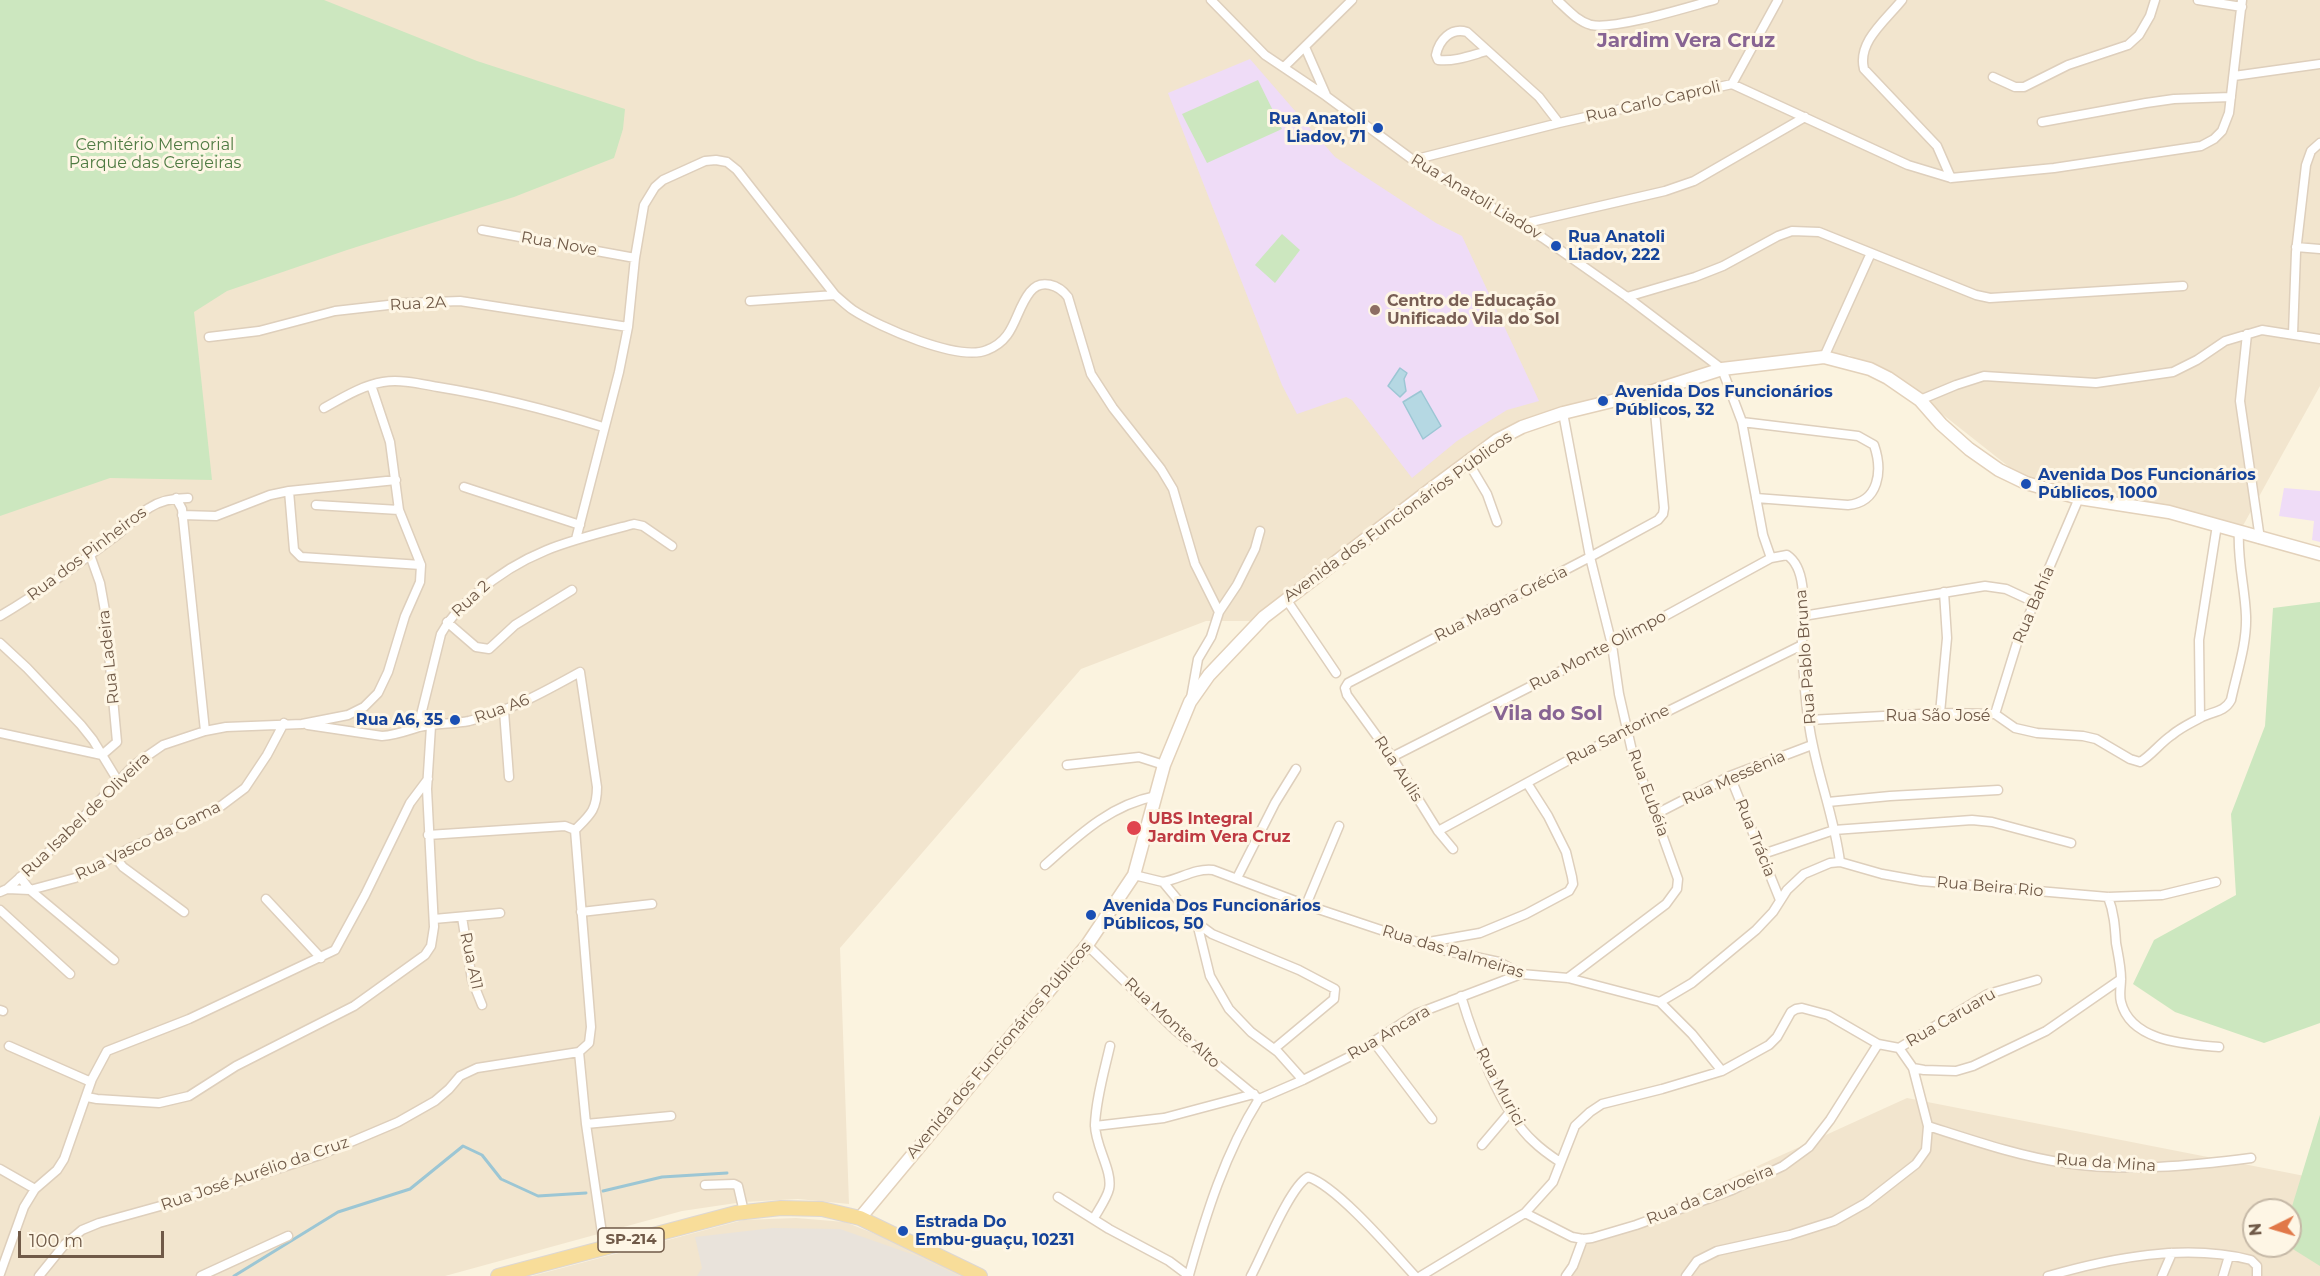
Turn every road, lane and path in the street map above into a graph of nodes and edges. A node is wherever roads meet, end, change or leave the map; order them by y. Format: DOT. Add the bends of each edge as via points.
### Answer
graph roads {
  1 [pos="1211,0"];
  2 [pos="1352,0"];
  3 [pos="1557,0"];
  4 [pos="1714,0"];
  5 [pos="1778,0"];
  6 [pos="1902,0"];
  7 [pos="2155,0"];
  8 [pos="2198,0"];
  9 [pos="2242,3"];
  10 [pos="1305,47"];
  11 [pos="1487,51"];
  12 [pos="2320,64"];
  13 [pos="1284,67"];
  14 [pos="2234,76"];
  15 [pos="1993,77"];
  16 [pos="1732,84"];
  17 [pos="1326,96"];
  18 [pos="2232,97"];
  19 [pos="1804,117"];
  20 [pos="2042,122"];
  21 [pos="1559,123"];
  22 [pos="2320,143"];
  23 [pos="1413,160"];
  24 [pos="1951,178"];
  25 [pos="1522,224"];
  26 [pos="482,230"];
  27 [pos="2296,247"];
  28 [pos="2320,249"];
  29 [pos="1871,253"];
  30 [pos="635,258"];
  31 [pos="2183,286"];
  32 [pos="835,296"];
  33 [pos="1627,297"];
  34 [pos="750,301"];
  35 [pos="628,327"];
  36 [pos="2247,334"];
  37 [pos="2293,334"];
  38 [pos="209,337"];
  39 [pos="2320,339"];
  40 [pos="1824,357"];
  41 [pos="1722,369"];
  42 [pos="371,385"];
  43 [pos="1653,391"];
  44 [pos="1920,400"];
  45 [pos="324,408"];
  46 [pos="1563,413"];
  47 [pos="1742,422"];
  48 [pos="603,427"];
  49 [pos="1468,462"];
  50 [pos="396,480"];
  51 [pos="464,487"];
  52 [pos="289,491"];
  53 [pos="176,498"];
  54 [pos="1756,498"];
  55 [pos="2079,498"];
  56 [pos="316,505"];
  57 [pos="399,510"];
  58 [pos="182,512"];
  59 [pos="1497,522"];
  60 [pos="580,525"];
  61 [pos="2217,525"];
  62 [pos="1260,531"];
  63 [pos="2239,531"];
  64 [pos="576,539"];
  65 [pos="2260,539"];
  66 [pos="672,546"];
  67 [pos="2320,554"];
  68 [pos="90,555"];
  69 [pos="1590,558"];
  70 [pos="1771,558"];
  71 [pos="421,565"];
  72 [pos="572,590"];
  73 [pos="1944,592"];
  74 [pos="1286,599"];
  75 [pos="2034,602"];
  76 [pos="1219,612"];
  77 [pos="0,615"];
  78 [pos="1803,616"];
  79 [pos="447,622"];
  80 [pos="0,643"];
  81 [pos="1612,645"];
  82 [pos="1802,645"];
  83 [pos="1336,674"];
  84 [pos="1345,688"];
  85 [pos="1190,702"];
  86 [pos="504,711"];
  87 [pos="1940,713"];
  88 [pos="1995,714"];
  89 [pos="2200,717"];
  90 [pos="1809,720"];
  91 [pos="284,723"];
  92 [pos="302,724"];
  93 [pos="431,726"];
  94 [pos="418,728"];
  95 [pos="1627,730"];
  96 [pos="205,732"];
  97 [pos="0,733"];
  98 [pos="1812,745"];
  99 [pos="102,755"];
  100 [pos="1392,757"];
  101 [pos="1067,765"];
  102 [pos="1164,765"];
  103 [pos="1296,769"];
  104 [pos="1730,776"];
  105 [pos="509,777"];
  106 [pos="428,779"];
  107 [pos="118,781"];
  108 [pos="1527,783"];
  109 [pos="1998,790"];
  110 [pos="1156,796"];
  111 [pos="1828,802"];
  112 [pos="1656,814"];
  113 [pos="1339,826"];
  114 [pos="574,830"];
  115 [pos="1834,830"];
  116 [pos="1438,831"];
  117 [pos="428,835"];
  118 [pos="2071,843"];
  119 [pos="1453,849"];
  120 [pos="1763,854"];
  121 [pos="116,857"];
  122 [pos="1840,862"];
  123 [pos="1044,865"];
  124 [pos="1134,875"];
  125 [pos="20,878"];
  126 [pos="1237,878"];
  127 [pos="1164,882"];
  128 [pos="2216,882"];
  129 [pos="4,890"];
  130 [pos="30,890"];
  131 [pos="2108,897"];
  132 [pos="266,899"];
  133 [pos="1780,900"];
  134 [pos="652,904"];
  135 [pos="1306,905"];
  136 [pos="0,910"];
  137 [pos="184,912"];
  138 [pos="581,912"];
  139 [pos="500,913"];
  140 [pos="462,917"];
  141 [pos="434,919"];
  142 [pos="1197,923"];
  143 [pos="1419,943"];
  144 [pos="1087,945"];
  145 [pos="321,958"];
  146 [pos="114,960"];
  147 [pos="70,974"];
  148 [pos="1521,974"];
  149 [pos="1568,978"];
  150 [pos="2121,979"];
  151 [pos="2037,980"];
  152 [pos="1461,996"];
  153 [pos="1660,1002"];
  154 [pos="482,1005"];
  155 [pos="1373,1041"];
  156 [pos="1878,1044"];
  157 [pos="9,1046"];
  158 [pos="1110,1046"];
  159 [pos="2219,1047"];
  160 [pos="1274,1048"];
  161 [pos="1899,1048"];
  162 [pos="579,1052"];
  163 [pos="1913,1068"];
  164 [pos="1722,1071"];
  165 [pos="1303,1080"];
  166 [pos="91,1082"];
  167 [pos="87,1097"];
  168 [pos="1257,1097"];
  169 [pos="1510,1112"];
  170 [pos="671,1116"];
  171 [pos="1432,1119"];
  172 [pos="586,1124"];
  173 [pos="1095,1126"];
  174 [pos="1928,1126"];
  175 [pos="1482,1145"];
  176 [pos="2252,1158"];
  177 [pos="1560,1162"];
  178 [pos="0,1169"];
  179 [pos="705,1185"];
  180 [pos="34,1189"];
  181 [pos="1058,1197"];
  182 [pos="744,1212"];
  183 [pos="1525,1213"];
  184 [pos="860,1218"];
  185 [pos="1094,1218"];
  186 [pos="288,1236"];
  187 [pos="1583,1239"];
  188 [pos="604,1247"];
  189 [pos="2172,1253"];
  190 [pos="2229,1256"];
  191 [pos="2064,1274"];
  192 [pos="0,1275"];
  193 [pos="39,1276"];
  194 [pos="201,1276"];
  195 [pos="498,1276"];
  196 [pos="980,1276"];
  197 [pos="1189,1276"];
  198 [pos="1251,1276"];
  199 [pos="1416,1276"];
  200 [pos="1421,1276"];
  201 [pos="1566,1276"];
  202 [pos="1686,1276"];
  203 [pos="2048,1276"];
  204 [pos="2162,1276"];
  205 [pos="2223,1276"];
  206 [pos="2258,1276"];
  1 -- 13 [label="street, Rua Anatoli Liadov" via="1265,55"];
  2 -- 10 [label="street"];
  3 -- 4 [label="street" via="1581,21 1599,26"];
  5 -- 16 [label="street"];
  6 -- 24 [label="street" via="1863,48 1861,60 1864,69 1937,146"];
  7 -- 15 [label="street" via="2139,35 2128,45 2068,65 2024,87"];
  8 -- 9 [label="street"];
  9 -- 14 [label="street"];
  10 -- 13 [label="street"];
  10 -- 17 [label="street"];
  11 -- 11 [label="street" via="1467,32 1458,30 1443,40 1436,55 1443,61"];
  11 -- 21 [label="street" via="1539,97"];
  12 -- 14 [label="street"];
  13 -- 17 [label="street, Rua Anatoli Liadov"];
  14 -- 18 [label="street"];
  16 -- 19 [label="street, Rua Carlo Caproli"];
  16 -- 21 [label="street, Rua Carlo Caproli"];
  17 -- 23 [label="street, Rua Anatoli Liadov"];
  18 -- 20 [label="street" via="2174,99"];
  18 -- 24 [label="street" via="2222,131 2201,146 2054,168"];
  19 -- 24 [label="street, Rua Carlo Caproli" via="1908,165"];
  19 -- 25 [label="street" via="1694,181"];
  21 -- 23 [label="street, Rua Carlo Caproli"];
  22 -- 27 [label="street" via="2311,151 2306,165"];
  23 -- 25 [label="street, Rua Anatoli Liadov"];
  25 -- 33 [label="street, Rua Anatoli Liadov"];
  26 -- 30 [label="street, Rua Nove"];
  27 -- 28 [label="street"];
  27 -- 37 [label="street"];
  29 -- 31 [label="street" via="1990,298"];
  29 -- 33 [label="street" via="1819,232 1792,231 1723,266"];
  29 -- 40 [label="street"];
  30 -- 32 [label="street" via="644,205 655,187 705,161 727,162"];
  30 -- 35 [label="street"];
  32 -- 34 [label="street"];
  32 -- 76 [label="street" via="853,310 905,335 965,353 986,351 1001,342 1015,324 1030,291 1056,285 1068,297 1091,374 1173,489 1194,564"];
  33 -- 41 [label="street, Rua Anatoli Liadov"];
  35 -- 38 [label="street, Rua 2A" via="460,302 406,303 335,311 259,331"];
  35 -- 48 [label="street"];
  36 -- 37 [label="street" via="2262,330"];
  36 -- 44 [label="street" via="2225,341 2173,372 2096,383 1984,376"];
  36 -- 65 [label="street" via="2240,401"];
  37 -- 39 [label="street"];
  40 -- 41 [label="street, Avenida dos Funcionários Públicos"];
  40 -- 44 [label="street, Avenida dos Funcionários Públicos" via="1869,369"];
  41 -- 43 [label="street, Avenida dos Funcionários Públicos"];
  41 -- 47 [label="street"];
  42 -- 45 [label="street"];
  42 -- 48 [label="street" via="400,381 469,392"];
  42 -- 50 [label="street" via="390,442"];
  43 -- 46 [label="street, Avenida dos Funcionários Públicos"];
  43 -- 69 [label="street, Rua Magna Grécia" via="1663,514"];
  44 -- 55 [label="street, Avenida dos Funcionários Públicos" via="1969,449 1999,470 2026,483"];
  46 -- 49 [label="street, Avenida dos Funcionários Públicos" via="1508,434"];
  46 -- 69 [label="street, Rua Eubéia"];
  47 -- 54 [label="street"];
  47 -- 54 [label="street" via="1858,436 1874,445 1878,456 1875,488 1859,504"];
  48 -- 60 [label="street"];
  49 -- 59 [label="street" via="1487,494"];
  49 -- 74 [label="street, Avenida dos Funcionários Públicos"];
  50 -- 52 [label="street"];
  50 -- 57 [label="street"];
  51 -- 60 [label="street"];
  52 -- 58 [label="street" via="216,516"];
  52 -- 71 [label="street" via="294,550 302,557"];
  53 -- 58 [label="street"];
  53 -- 58 [label="street, Rua dos Pinheiros" via="188,498"];
  53 -- 68 [label="street, Rua dos Pinheiros" via="148,508"];
  54 -- 70 [label="street"];
  55 -- 61 [label="street, Avenida dos Funcionários Públicos" via="2144,507"];
  55 -- 75 [label="street, Rua Bahía"];
  56 -- 57 [label="street"];
  57 -- 71 [label="street"];
  58 -- 96 [label="street"];
  60 -- 64 [label="street"];
  61 -- 63 [label="street, Avenida dos Funcionários Públicos"];
  61 -- 89 [label="street" via="2199,640"];
  62 -- 76 [label="street" via="1237,585"];
  63 -- 65 [label="street, Avenida dos Funcionários Públicos"];
  63 -- 89 [label="street" via="2246,618 2243,649 2227,707"];
  64 -- 66 [label="street, Rua 2" via="634,524"];
  64 -- 79 [label="street, Rua 2" via="530,556 496,576"];
  65 -- 67 [label="street, Avenida dos Funcionários Públicos"];
  68 -- 77 [label="street, Rua dos Pinheiros"];
  68 -- 99 [label="street, Rua Ladeira" via="105,611 117,723 117,742"];
  69 -- 81 [label="street, Rua Eubéia"];
  69 -- 84 [label="street, Rua Magna Grécia" via="1348,683"];
  70 -- 78 [label="street, Rua Pablo Bruna" via="1787,555 1793,559 1802,584"];
  70 -- 81 [label="street, Rua Monte Olimpo"];
  71 -- 92 [label="street, Rua Isabel de Oliveira" via="420,582 378,693 356,712"];
  72 -- 79 [label="street" via="515,625 489,649 476,647"];
  73 -- 75 [label="street" via="1994,586"];
  73 -- 78 [label="street"];
  73 -- 87 [label="street" via="1947,638"];
  74 -- 83 [label="street"];
  74 -- 85 [label="street, Avenida dos Funcionários Públicos" via="1244,635"];
  75 -- 88 [label="street, Rua Bahía"];
  76 -- 85 [label="street" via="1198,659"];
  78 -- 82 [label="street, Rua Pablo Bruna"];
  79 -- 94 [label="street, Rua 2" via="437,646"];
  80 -- 99 [label="street" via="81,725"];
  81 -- 95 [label="street, Rua Eubéia"];
  81 -- 100 [label="street, Rua Monte Olimpo"];
  82 -- 90 [label="street, Rua Pablo Bruna"];
  82 -- 95 [label="street, Rua Santorine"];
  84 -- 100 [label="street, Rua Aulis"];
  85 -- 102 [label="street, Avenida dos Funcionários Públicos"];
  86 -- 93 [label="street, Rua A6"];
  86 -- 105 [label="street"];
  86 -- 114 [label="street, Rua A6" via="580,672 597,804"];
  87 -- 88 [label="street, Rua São José"];
  87 -- 90 [label="street, Rua São José"];
  88 -- 89 [label="street, Rua São José" via="2015,728 2096,739 2140,762"];
  90 -- 98 [label="street, Rua Pablo Bruna"];
  91 -- 92 [label="street, Rua Isabel de Oliveira"];
  91 -- 96 [label="street, Rua Isabel de Oliveira"];
  91 -- 121 [label="street, Rua Vasco da Gama" via="245,788 232,799"];
  92 -- 94 [label="street" via="382,736"];
  93 -- 94 [label="street, Rua A6"];
  93 -- 106 [label="street"];
  95 -- 108 [label="street, Rua Santorine"];
  95 -- 112 [label="street, Rua Eubéia"];
  96 -- 107 [label="street, Rua Isabel de Oliveira" via="163,745 143,757"];
  97 -- 99 [label="street"];
  98 -- 104 [label="street, Rua Messênia"];
  98 -- 111 [label="street, Rua Pablo Bruna"];
  99 -- 107 [label="street"];
  100 -- 116 [label="street, Rua Aulis"];
  101 -- 102 [label="street" via="1139,757"];
  102 -- 110 [label="street, Avenida dos Funcionários Públicos"];
  103 -- 126 [label="street"];
  104 -- 112 [label="street, Rua Messênia"];
  104 -- 120 [label="street, Rua Trácia"];
  106 -- 117 [label="street"];
  106 -- 145 [label="street" via="410,804 345,934 335,950"];
  107 -- 125 [label="street, Rua Isabel de Oliveira"];
  108 -- 116 [label="street, Rua Santorine"];
  108 -- 143 [label="street" via="1566,852 1573,884 1569,891 1480,933"];
  109 -- 111 [label="street"];
  110 -- 123 [label="street" via="1132,802 1104,816"];
  110 -- 124 [label="street, Avenida dos Funcionários Públicos"];
  111 -- 115 [label="street, Rua Pablo Bruna"];
  112 -- 149 [label="street, Rua Eubéia" via="1676,868 1677,889 1666,904"];
  113 -- 135 [label="street"];
  114 -- 117 [label="street" via="565,826"];
  114 -- 138 [label="street"];
  115 -- 118 [label="street" via="1972,820"];
  115 -- 120 [label="street"];
  115 -- 122 [label="street, Rua Pablo Bruna"];
  116 -- 119 [label="street, Rua Aulis"];
  117 -- 141 [label="street"];
  120 -- 133 [label="street, Rua Trácia"];
  121 -- 130 [label="street, Rua Vasco da Gama" via="75,878"];
  121 -- 137 [label="street" via="123,867"];
  122 -- 131 [label="street, Rua Beira Rio" via="1921,881"];
  122 -- 133 [label="street" via="1804,874"];
  124 -- 127 [label="street"];
  124 -- 144 [label="street, Avenida dos Funcionários Públicos"];
  125 -- 129 [label="street, Rua Isabel de Oliveira"];
  125 -- 130 [label="street"];
  126 -- 127 [label="street, Rua das Palmeiras" via="1204,869"];
  126 -- 135 [label="street, Rua das Palmeiras"];
  127 -- 142 [label="street"];
  128 -- 131 [label="street, Rua Beira Rio" via="2162,895"];
  129 -- 130 [label="street, Rua Vasco da Gama"];
  130 -- 146 [label="street"];
  131 -- 150 [label="street"];
  132 -- 145 [label="street"];
  133 -- 153 [label="street" via="1762,924 1717,963"];
  134 -- 138 [label="street"];
  135 -- 143 [label="street, Rua das Palmeiras"];
  136 -- 147 [label="street"];
  138 -- 162 [label="street" via="591,1027 590,1043"];
  139 -- 140 [label="street"];
  140 -- 141 [label="street"];
  140 -- 154 [label="street, Rua A11" via="472,980"];
  141 -- 167 [label="street" via="431,946 411,966 354,1006 236,1066 189,1096 159,1103"];
  142 -- 160 [label="street" via="1210,976 1229,1009"];
  142 -- 160 [label="street" via="1212,934 1335,989 1334,999"];
  143 -- 148 [label="street, Rua das Palmeiras" via="1499,962"];
  144 -- 168 [label="street, Rua Monte Alto" via="1175,1030"];
  144 -- 184 [label="street, Avenida dos Funcionários Públicos"];
  145 -- 166 [label="street" via="189,1019 110,1049"];
  148 -- 149 [label="street, Rua das Palmeiras"];
  148 -- 152 [label="street, Rua Ancara"];
  149 -- 153 [label="street, Rua das Palmeiras"];
  150 -- 159 [label="street" via="2121,1004 2142,1030 2184,1044"];
  150 -- 163 [label="street" via="2046,1031 1973,1066 1956,1071"];
  151 -- 161 [label="street, Rua Caruaru" via="1988,994"];
  152 -- 155 [label="street, Rua Ancara" via="1416,1014"];
  152 -- 169 [label="street, Rua Murici" via="1472,1031"];
  153 -- 164 [label="street"];
  155 -- 165 [label="street, Rua Ancara"];
  155 -- 171 [label="street"];
  156 -- 161 [label="street"];
  156 -- 164 [label="street" via="1828,1015 1796,1009 1769,1045"];
  156 -- 187 [label="street, Rua da Carvoeira" via="1830,1120 1809,1147 1784,1166 1732,1190 1636,1225"];
  157 -- 166 [label="street"];
  158 -- 173 [label="street"];
  160 -- 165 [label="street"];
  161 -- 163 [label="street"];
  162 -- 172 [label="street"];
  162 -- 193 [label="street, Rua José Aurélio da Cruz" via="477,1068 398,1122 331,1151 82,1230"];
  163 -- 174 [label="street"];
  164 -- 177 [label="street" via="1602,1104 1575,1126"];
  165 -- 168 [label="street, Rua Ancara"];
  166 -- 167 [label="street"];
  167 -- 180 [label="street" via="64,1159"];
  168 -- 173 [label="street, Rua Ancara" via="1164,1118"];
  168 -- 197 [label="street" via="1215,1191"];
  169 -- 175 [label="street"];
  169 -- 177 [label="street, Rua Murici" via="1533,1142"];
  170 -- 172 [label="street"];
  172 -- 188 [label="street"];
  173 -- 185 [label="street" via="1110,1180"];
  174 -- 176 [label="street, Rua da Mina" via="2063,1163 2183,1167"];
  174 -- 202 [label="street" via="1926,1150 1916,1164 1866,1203 1834,1221 1705,1255"];
  177 -- 183 [label="street" via="1553,1182"];
  178 -- 180 [label="street"];
  179 -- 182 [label="street" via="738,1186"];
  180 -- 192 [label="street" via="20,1215"];
  181 -- 185 [label="street"];
  182 -- 184 [label="main road, SP-214" via="822,1209"];
  182 -- 188 [label="main road, SP-214"];
  183 -- 187 [label="street"];
  183 -- 200 [label="street"];
  184 -- 196 [label="main road, SP-214"];
  185 -- 197 [label="street"];
  186 -- 194 [label="street"];
  187 -- 201 [label="street"];
  188 -- 195 [label="main road, SP-214"];
  189 -- 190 [label="street"];
  189 -- 191 [label="street" via="2134,1257"];
  189 -- 204 [label="street"];
  190 -- 205 [label="street"];
  190 -- 206 [label="street" via="2251,1260 2257,1266"];
  191 -- 203 [label="street"];
  198 -- 199 [label="street" via="1298,1186 1308,1177 1350,1208"];
}
